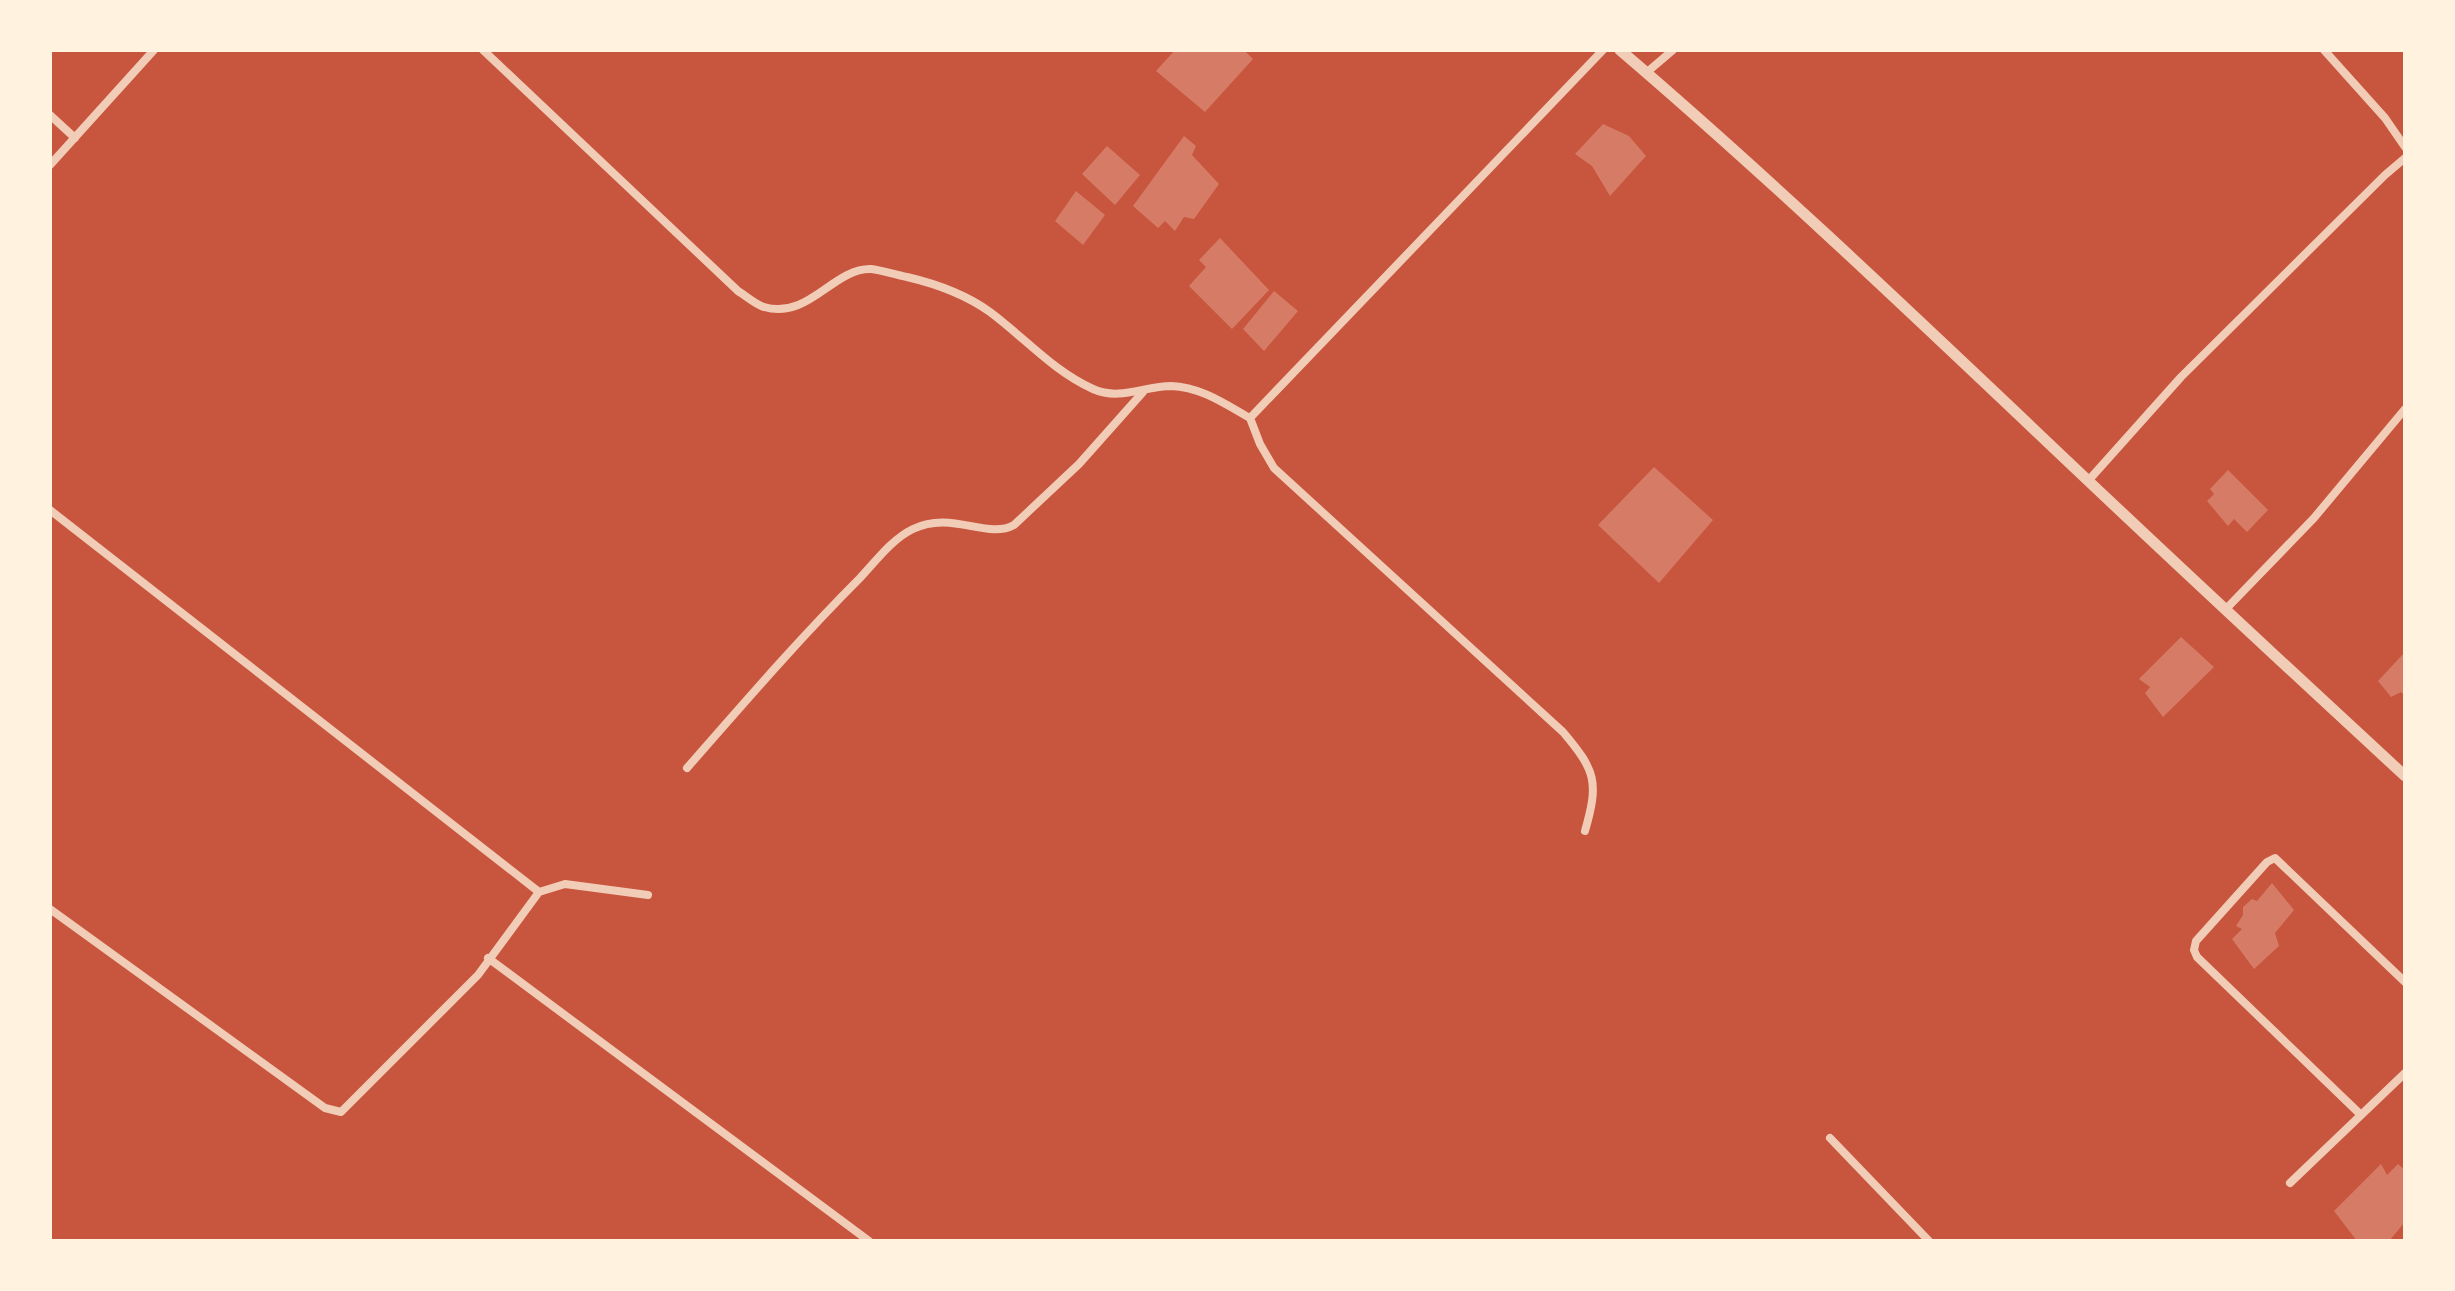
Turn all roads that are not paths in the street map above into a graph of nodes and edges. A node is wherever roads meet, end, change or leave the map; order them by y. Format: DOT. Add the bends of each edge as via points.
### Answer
graph roads {
  1 [pos="154,50"];
  2 [pos="483,50"];
  3 [pos="1603,50"];
  4 [pos="1620,50"];
  5 [pos="1673,50"];
  6 [pos="2324,50"];
  7 [pos="1646,73"];
  8 [pos="50,115"];
  9 [pos="75,138"];
  10 [pos="2405,147"];
  11 [pos="2405,158"];
  12 [pos="50,165"];
  13 [pos="1144,391"];
  14 [pos="2405,409"];
  15 [pos="1250,418"];
  16 [pos="2088,481"];
  17 [pos="50,510"];
  18 [pos="2225,610"];
  19 [pos="687,768"];
  20 [pos="2405,776"];
  21 [pos="1585,831"];
  22 [pos="539,892"];
  23 [pos="648,895"];
  24 [pos="50,909"];
  25 [pos="488,958"];
  26 [pos="2405,982"];
  27 [pos="2405,1073"];
  28 [pos="2361,1115"];
  29 [pos="1830,1138"];
  30 [pos="2290,1183"];
  31 [pos="869,1241"];
  32 [pos="1929,1241"];
  1 -- 9 [label="street"];
  2 -- 13 [label="street" via="738,291 764,307 808,302 849,274 870,269 912,278 974,302 1030,348 1096,391"];
  3 -- 15 [label="street"];
  4 -- 7 [label="street"];
  5 -- 7 [label="street"];
  6 -- 10 [label="street"];
  7 -- 16 [label="street" via="1878,279"];
  8 -- 9 [label="street"];
  9 -- 12 [label="street"];
  11 -- 16 [label="street" via="2181,377"];
  13 -- 15 [label="street" via="1169,386 1195,389"];
  13 -- 19 [label="street" via="1079,464 1005,531 953,521 903,534"];
  14 -- 18 [label="street" via="2314,518"];
  15 -- 21 [label="street" via="1274,468 1582,754 1593,777 1594,799"];
  16 -- 18 [label="street"];
  17 -- 22 [label="street"];
  18 -- 20 [label="street"];
  22 -- 23 [label="street" via="565,884"];
  22 -- 25 [label="street"];
  24 -- 25 [label="street" via="325,1108 341,1112 478,975"];
  25 -- 31 [label="street"];
  26 -- 28 [label="street" via="2275,858 2196,941 2197,957"];
  27 -- 28 [label="street"];
  28 -- 30 [label="street"];
  29 -- 32 [label="street"];
}
